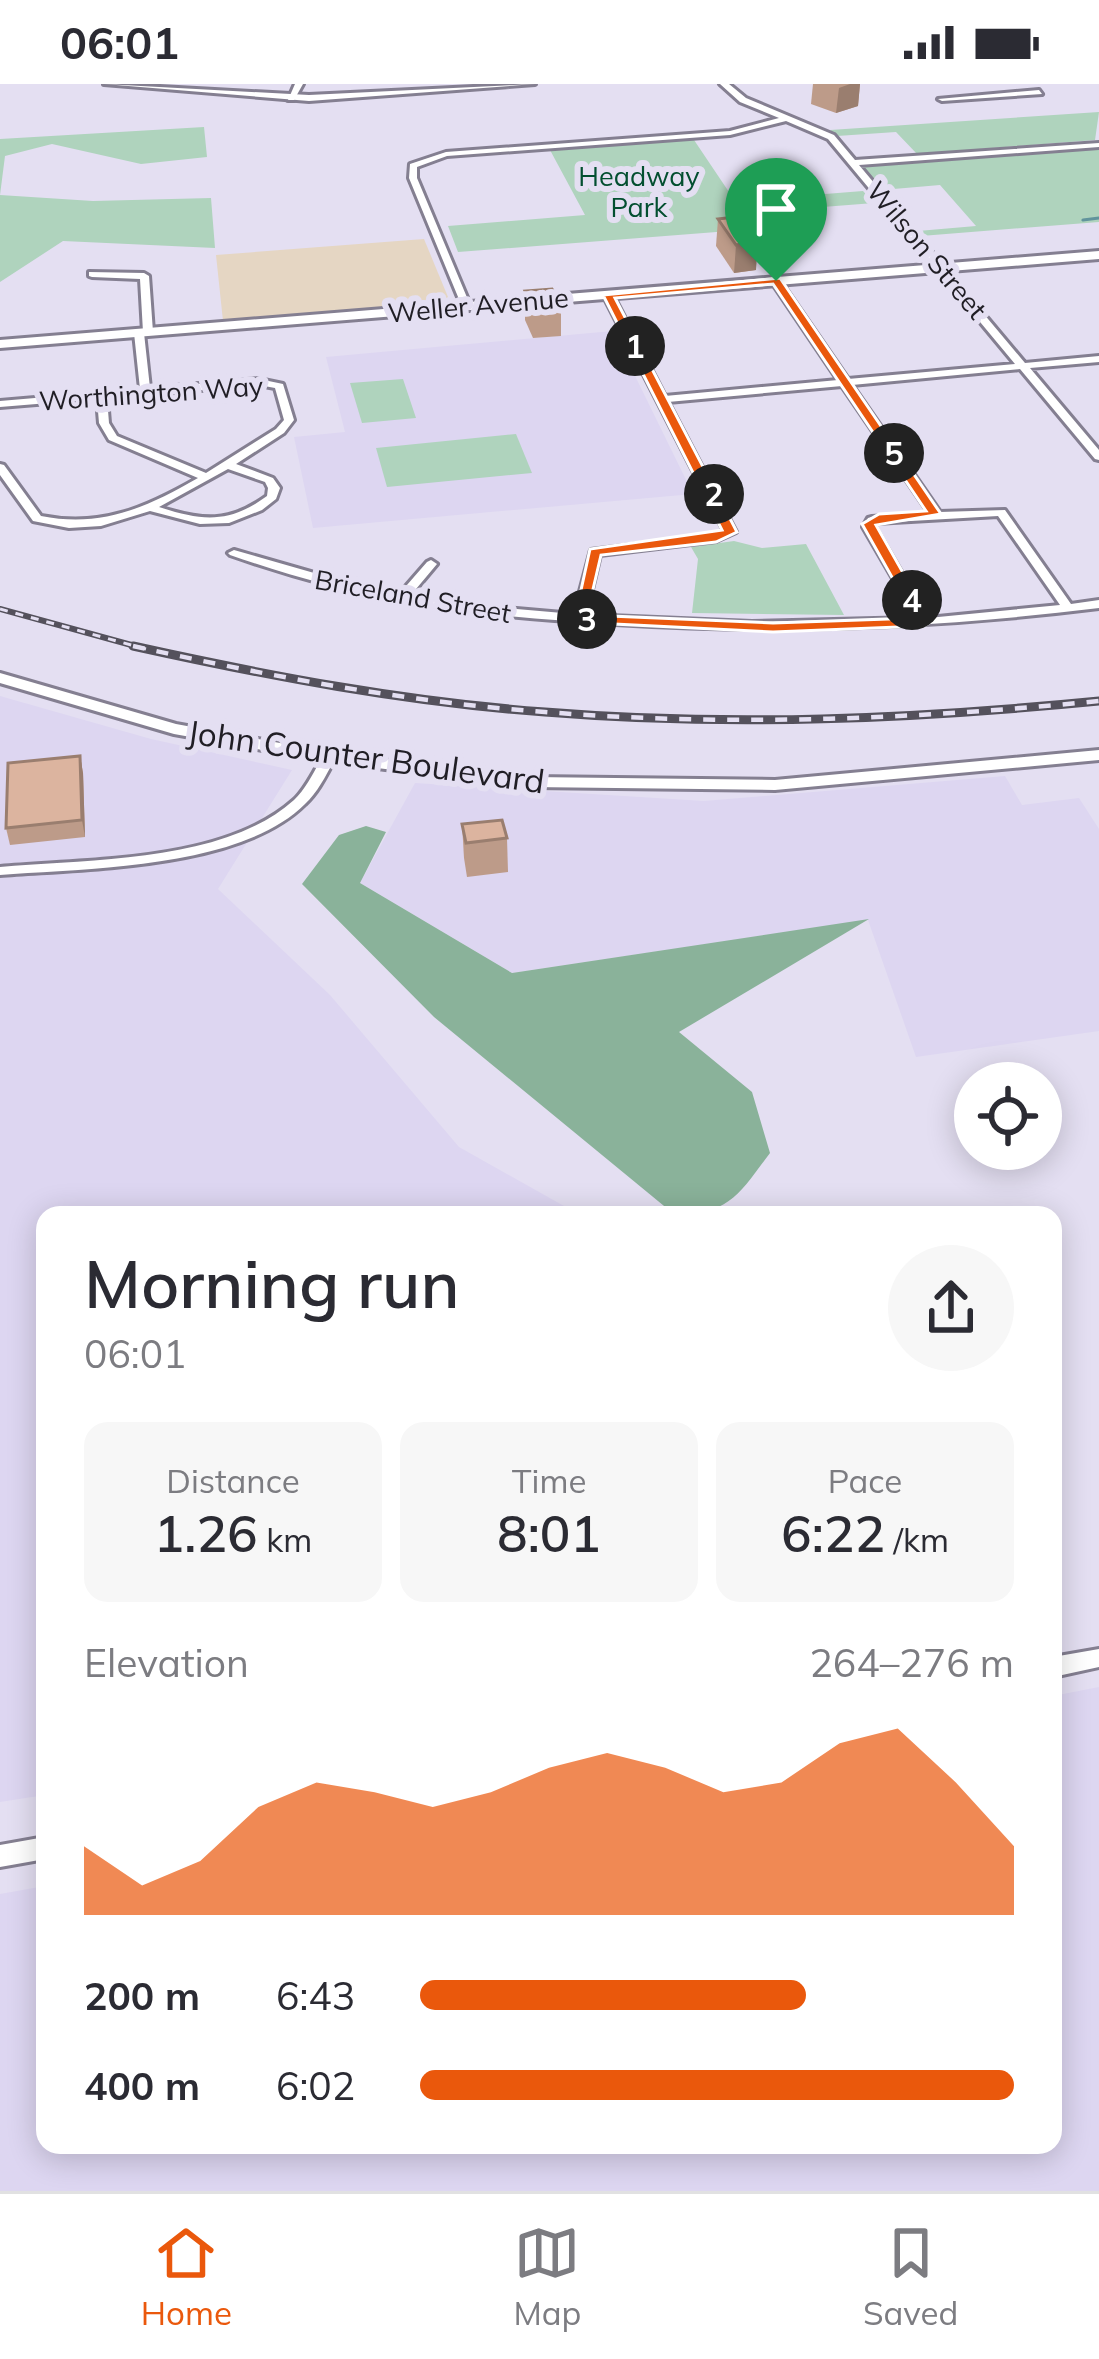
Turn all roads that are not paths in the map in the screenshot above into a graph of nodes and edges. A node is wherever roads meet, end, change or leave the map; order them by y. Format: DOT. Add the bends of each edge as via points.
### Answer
graph roads {
  1 [pos="109,84"];
  2 [pos="298,84"];
  3 [pos="530,84"];
  4 [pos="724,84"];
  5 [pos="969,84"];
  6 [pos="1039,92"];
  7 [pos="981,96"];
  8 [pos="291,98"];
  9 [pos="942,99"];
  10 [pos="790,117"];
  11 [pos="1099,146"];
  12 [pos="853,163"];
  13 [pos="1099,254"];
  14 [pos="941,268"];
  15 [pos="92,274"];
  16 [pos="776,281"];
  17 [pos="608,295"];
  18 [pos="466,307"];
  19 [pos="143,333"];
  20 [pos="0,344"];
  21 [pos="1099,359"];
  22 [pos="1024,366"];
  23 [pos="846,382"];
  24 [pos="146,392"];
  25 [pos="102,395"];
  26 [pos="664,399"];
  27 [pos="0,404"];
  28 [pos="1099,458"];
  29 [pos="226,464"];
  30 [pos="0,466"];
  31 [pos="204,476"];
  32 [pos="152,508"];
  33 [pos="935,514"];
  34 [pos="234,554"];
  35 [pos="431,564"];
  36 [pos="402,599"];
  37 [pos="1099,604"];
  38 [pos="1068,608"];
  39 [pos="579,619"];
  40 [pos="924,622"];
  41 [pos="0,678"];
  42 [pos="1099,755"];
  43 [pos="329,758"];
  44 [pos="0,871"];
  45 [pos="1099,1658"];
  46 [pos="1062,1664"];
  47 [pos="36,1850"];
  48 [pos="0,1856"];
  1 -- 8 [label="street"];
  2 -- 8 [label="street"];
  3 -- 8 [label="street"];
  4 -- 10 [label="street, Wilson Street"];
  5 -- 7 [label="street"];
  6 -- 7 [label="street"];
  7 -- 9 [label="street"];
  10 -- 12 [label="street, Wilson Street" via="826,133"];
  10 -- 18 [label="street" via="730,133 418,161 413,178"];
  11 -- 12 [label="street"];
  12 -- 14 [label="street, Wilson Street"];
  13 -- 14 [label="street, Weller Avenue"];
  14 -- 16 [label="street, Weller Avenue"];
  14 -- 22 [label="street, Wilson Street"];
  15 -- 19 [label="street" via="144,276"];
  16 -- 17 [label="street, Weller Avenue"];
  16 -- 23 [label="street"];
  17 -- 18 [label="street, Weller Avenue"];
  17 -- 26 [label="street"];
  18 -- 19 [label="street, Weller Avenue"];
  19 -- 20 [label="street, Weller Avenue"];
  19 -- 24 [label="street"];
  21 -- 22 [label="street"];
  22 -- 23 [label="street"];
  22 -- 28 [label="street, Wilson Street"];
  23 -- 26 [label="street"];
  23 -- 33 [label="street"];
  24 -- 25 [label="street, Worthington Way"];
  24 -- 29 [label="street, Worthington Way" via="279,386 287,426"];
  25 -- 27 [label="street, Worthington Way"];
  25 -- 31 [label="street" via="113,437"];
  26 -- 39 [label="street" via="730,532 595,552"];
  29 -- 31 [label="street, Worthington Way"];
  29 -- 32 [label="street" via="269,480 272,496 219,523"];
  30 -- 32 [label="street, Worthington Way" via="44,522"];
  31 -- 32 [label="street, Worthington Way"];
  33 -- 38 [label="street" via="1001,512"];
  33 -- 40 [label="street" via="868,524"];
  34 -- 36 [label="street, Briceland Street"];
  35 -- 36 [label="street"];
  36 -- 39 [label="street, Briceland Street"];
  37 -- 38 [label="street, Briceland Street"];
  38 -- 40 [label="street, Briceland Street"];
  39 -- 40 [label="street, Briceland Street" via="773,628"];
  41 -- 43 [label="street, John Counter Boulevard" via="174,729"];
  42 -- 43 [label="street, John Counter Boulevard" via="704,786 531,782"];
  43 -- 44 [label="street" via="301,802 242,839"];
  45 -- 46 [label="street"];
  47 -- 48 [label="street"];
}
